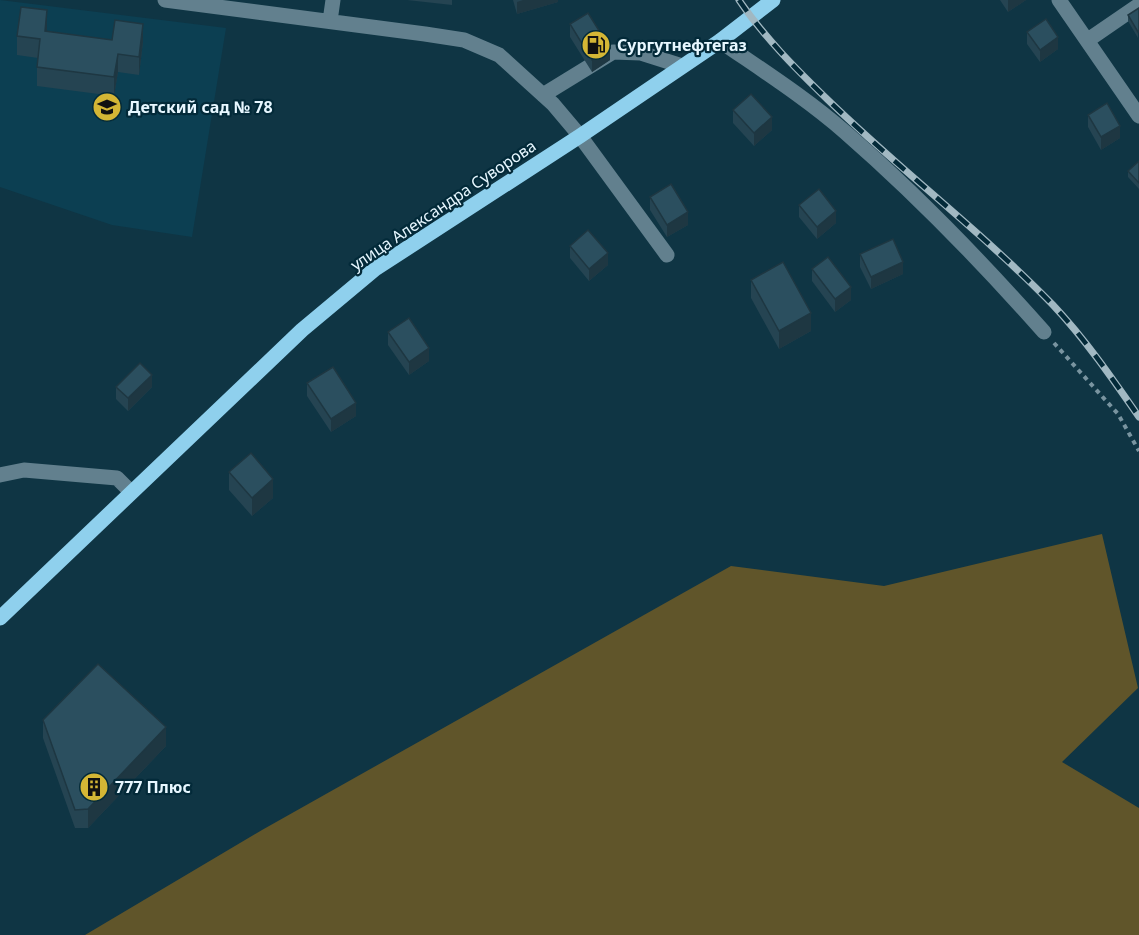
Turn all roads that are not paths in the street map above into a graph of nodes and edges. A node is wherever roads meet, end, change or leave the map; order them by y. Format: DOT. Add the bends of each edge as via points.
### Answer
graph roads {
  1 [pos="165,0"];
  2 [pos="333,0"];
  3 [pos="773,0"];
  4 [pos="1059,0"];
  5 [pos="199,2"];
  6 [pos="1139,5"];
  7 [pos="330,21"];
  8 [pos="1088,40"];
  9 [pos="720,41"];
  10 [pos="682,66"];
  11 [pos="543,95"];
  12 [pos="1139,116"];
  13 [pos="580,136"];
  14 [pos="667,255"];
  15 [pos="1044,332"];
  16 [pos="0,475"];
  17 [pos="131,492"];
  18 [pos="0,618"];
  1 -- 5 [label="street"];
  2 -- 7 [label="street"];
  3 -- 9 [label="main road, улица Александра Суворова"];
  4 -- 8 [label="street"];
  5 -- 7 [label="street"];
  6 -- 8 [label="street"];
  7 -- 11 [label="street" via="464,40 499,55"];
  8 -- 12 [label="street"];
  9 -- 10 [label="main road, улица Александра Суворова"];
  9 -- 15 [label="street" via="845,132 1007,290"];
  10 -- 11 [label="street" via="641,53 613,52"];
  10 -- 13 [label="main road, улица Александра Суворова"];
  11 -- 13 [label="street"];
  13 -- 14 [label="street"];
  13 -- 17 [label="main road, улица Александра Суворова" via="375,269 302,330"];
  16 -- 17 [label="street" via="24,470 117,478"];
  17 -- 18 [label="main road, улица Александра Суворова"];
}
